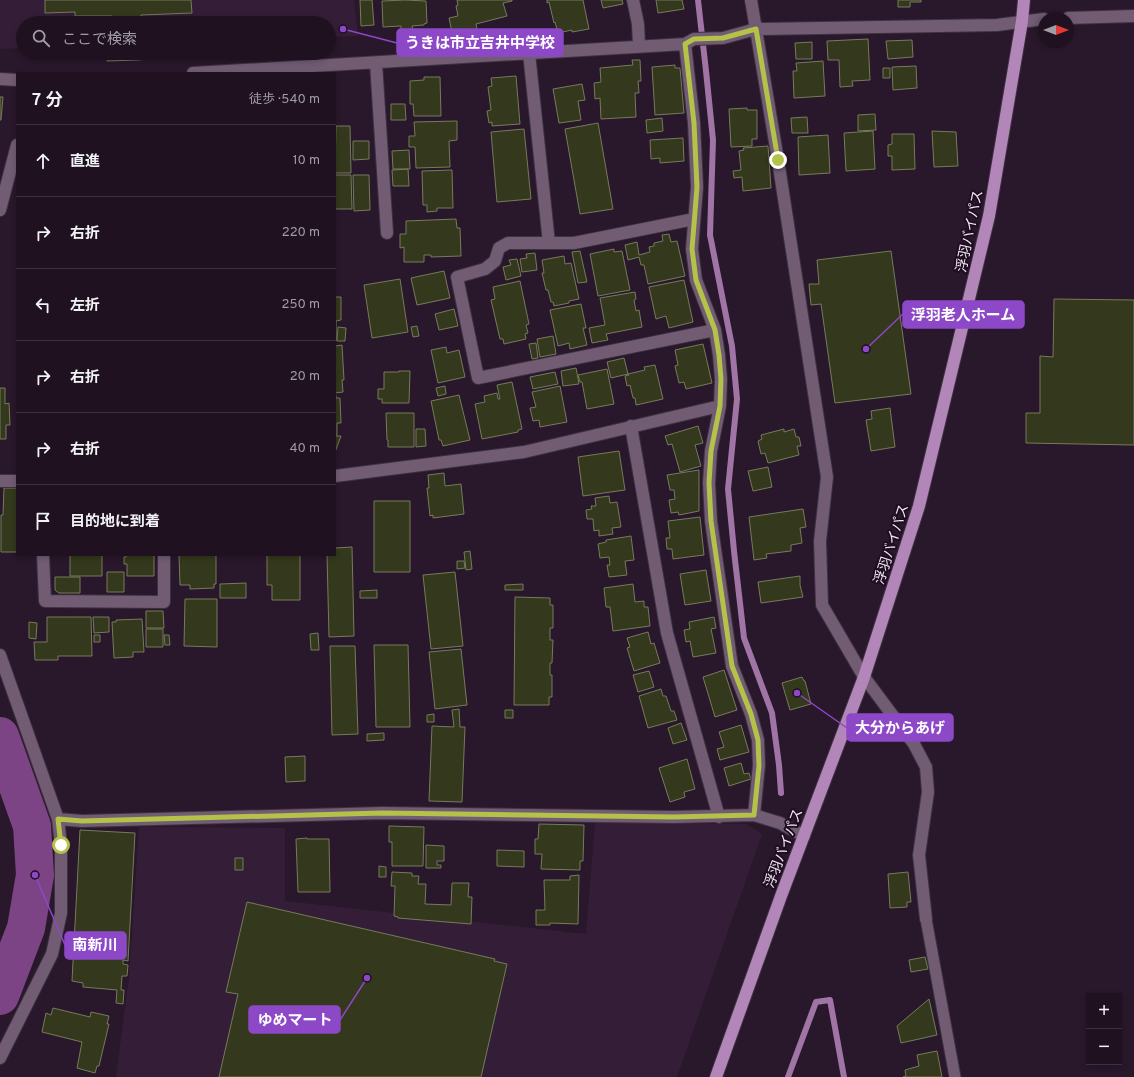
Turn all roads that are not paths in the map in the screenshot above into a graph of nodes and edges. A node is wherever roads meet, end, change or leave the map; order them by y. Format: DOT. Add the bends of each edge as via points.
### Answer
graph roads {
  1 [pos="633,0"];
  2 [pos="750,0"];
  3 [pos="1024,0"];
  4 [pos="1134,16"];
  5 [pos="1074,18"];
  6 [pos="1038,20"];
  7 [pos="1022,21"];
  8 [pos="756,29"];
  9 [pos="689,41"];
  10 [pos="639,45"];
  11 [pos="529,53"];
  12 [pos="376,63"];
  13 [pos="211,72"];
  14 [pos="0,79"];
  15 [pos="16,80"];
  16 [pos="16,148"];
  17 [pos="0,210"];
  18 [pos="694,219"];
  19 [pos="387,233"];
  20 [pos="549,243"];
  21 [pos="715,330"];
  22 [pos="720,406"];
  23 [pos="631,426"];
  24 [pos="336,476"];
  25 [pos="16,481"];
  26 [pos="0,482"];
  27 [pos="43,556"];
  28 [pos="164,556"];
  29 [pos="0,655"];
  30 [pos="864,677"];
  31 [pos="754,815"];
  32 [pos="719,817"];
  33 [pos="58,819"];
  34 [pos="804,836"];
  35 [pos="926,919"];
  36 [pos="0,1058"];
  37 [pos="716,1077"];
  38 [pos="955,1077"];
  1 -- 10 [label="street"];
  2 -- 8 [label="street"];
  3 -- 7 [label="highway, 浮羽バイパス"];
  4 -- 5 [label="street"];
  6 -- 7 [label="street"];
  7 -- 8 [label="street" via="997,25"];
  7 -- 30 [label="highway, 浮羽バイパス" via="990,216 919,506"];
  8 -- 9 [label="street" via="723,38"];
  8 -- 30 [label="street" via="827,477 820,542 822,605"];
  9 -- 10 [label="street"];
  9 -- 18 [label="street" via="697,187"];
  10 -- 11 [label="street"];
  11 -- 12 [label="street"];
  11 -- 20 [label="street"];
  12 -- 13 [label="street"];
  12 -- 19 [label="street"];
  14 -- 15 [label="street"];
  16 -- 17 [label="street"];
  18 -- 20 [label="street" via="574,244"];
  18 -- 21 [label="street" via="692,249 696,280"];
  20 -- 21 [label="street" via="508,243 499,248 495,261 485,269 457,277 478,378"];
  21 -- 22 [label="street" via="719,355"];
  22 -- 23 [label="street"];
  22 -- 31 [label="street" via="711,451 711,521 732,666 751,714 758,740 759,766"];
  23 -- 24 [label="street" via="524,452"];
  23 -- 32 [label="street" via="667,633"];
  25 -- 26 [label="street"];
  27 -- 28 [label="street" via="45,601 164,602"];
  29 -- 33 [label="street"];
  30 -- 34 [label="highway, 浮羽バイパス"];
  30 -- 35 [label="street" via="914,744 926,767 928,792 919,856"];
  31 -- 32 [label="street"];
  31 -- 34 [label="street" via="780,823"];
  32 -- 33 [label="street" via="382,813 82,821"];
  33 -- 36 [label="street" via="61,845 61,912 52,954"];
  34 -- 37 [label="highway, 浮羽バイパス"];
  35 -- 38 [label="lane"];
}
